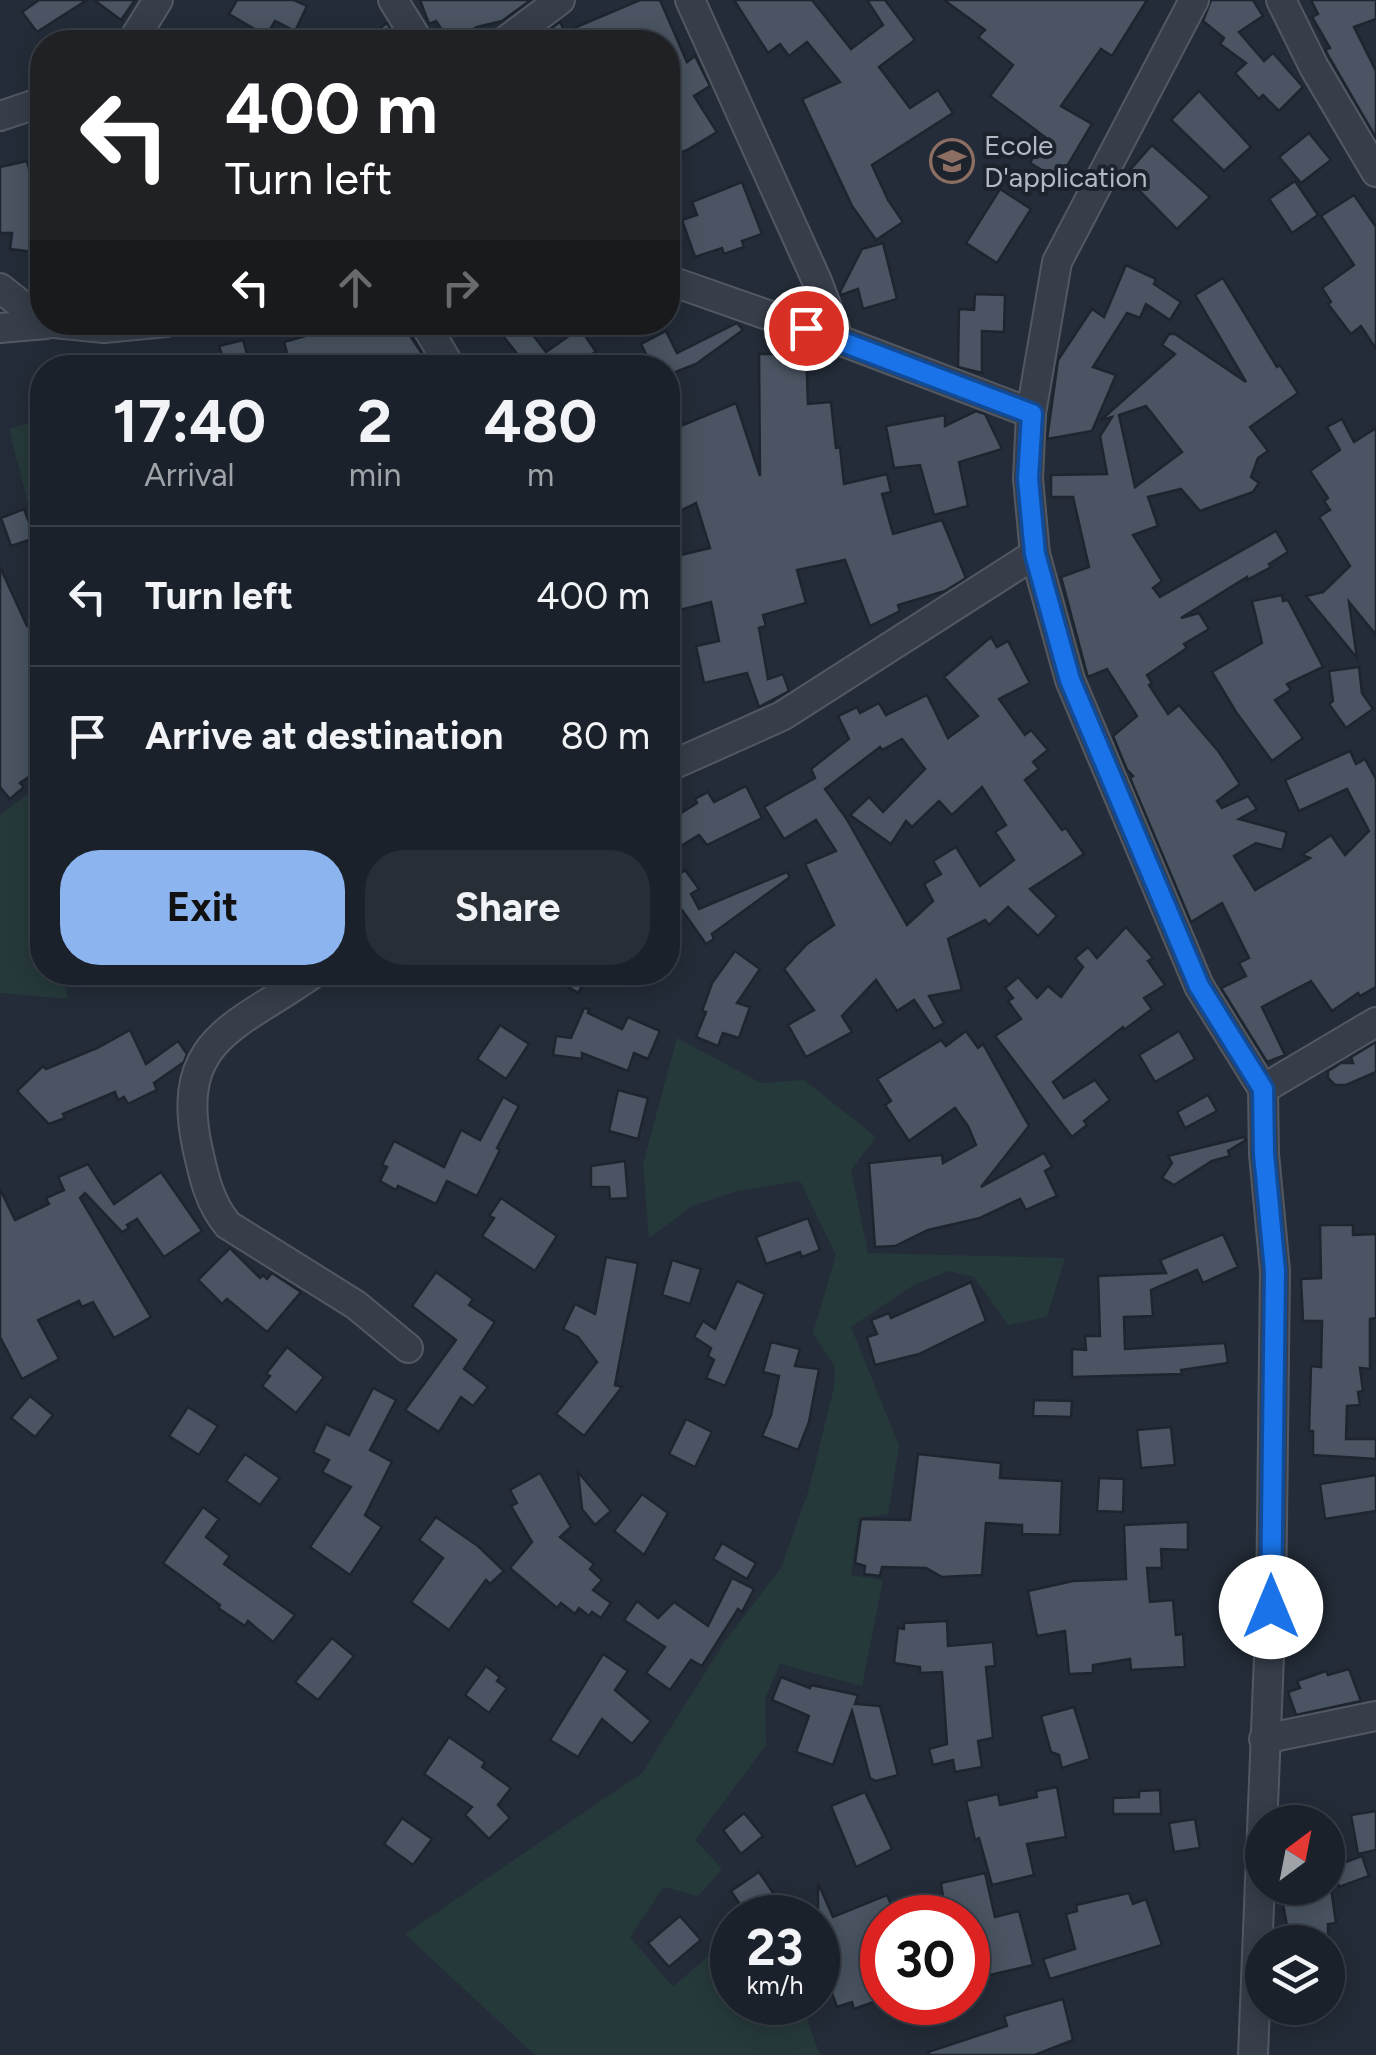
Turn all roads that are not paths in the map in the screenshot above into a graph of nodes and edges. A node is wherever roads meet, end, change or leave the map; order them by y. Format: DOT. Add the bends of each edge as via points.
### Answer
graph roads {
  1 [pos="158,0"];
  2 [pos="394,0"];
  3 [pos="560,0"];
  4 [pos="690,0"];
  5 [pos="1194,0"];
  6 [pos="1281,0"];
  7 [pos="139,30"];
  8 [pos="412,30"];
  9 [pos="520,30"];
  10 [pos="30,106"];
  11 [pos="0,116"];
  12 [pos="1376,172"];
  13 [pos="680,284"];
  14 [pos="0,288"];
  15 [pos="30,311"];
  16 [pos="30,324"];
  17 [pos="0,328"];
  18 [pos="839,340"];
  19 [pos="1032,414"];
  20 [pos="1035,554"];
  21 [pos="680,763"];
  22 [pos="295,985"];
  23 [pos="1376,1022"];
  24 [pos="1263,1089"];
  25 [pos="408,1348"];
  26 [pos="1376,1716"];
  27 [pos="1264,1739"];
  28 [pos="1254,2055"];
  1 -- 7 [label="street"];
  2 -- 8 [label="street"];
  3 -- 9 [label="street"];
  4 -- 18 [label="street"];
  5 -- 19 [label="street" via="1057,262"];
  6 -- 12 [label="street"];
  10 -- 11 [label="street"];
  13 -- 18 [label="street"];
  14 -- 15 [label="street"];
  16 -- 17 [label="street"];
  18 -- 19 [label="street"];
  19 -- 20 [label="street" via="1028,479"];
  20 -- 21 [label="street" via="782,716"];
  20 -- 24 [label="street" via="1070,680 1199,986"];
  22 -- 25 [label="street" via="218,1040 195,1072 190,1098 202,1168 228,1225 356,1305"];
  23 -- 24 [label="street"];
  24 -- 27 [label="street" via="1275,1271"];
  26 -- 27 [label="street"];
  27 -- 28 [label="street"];
}
